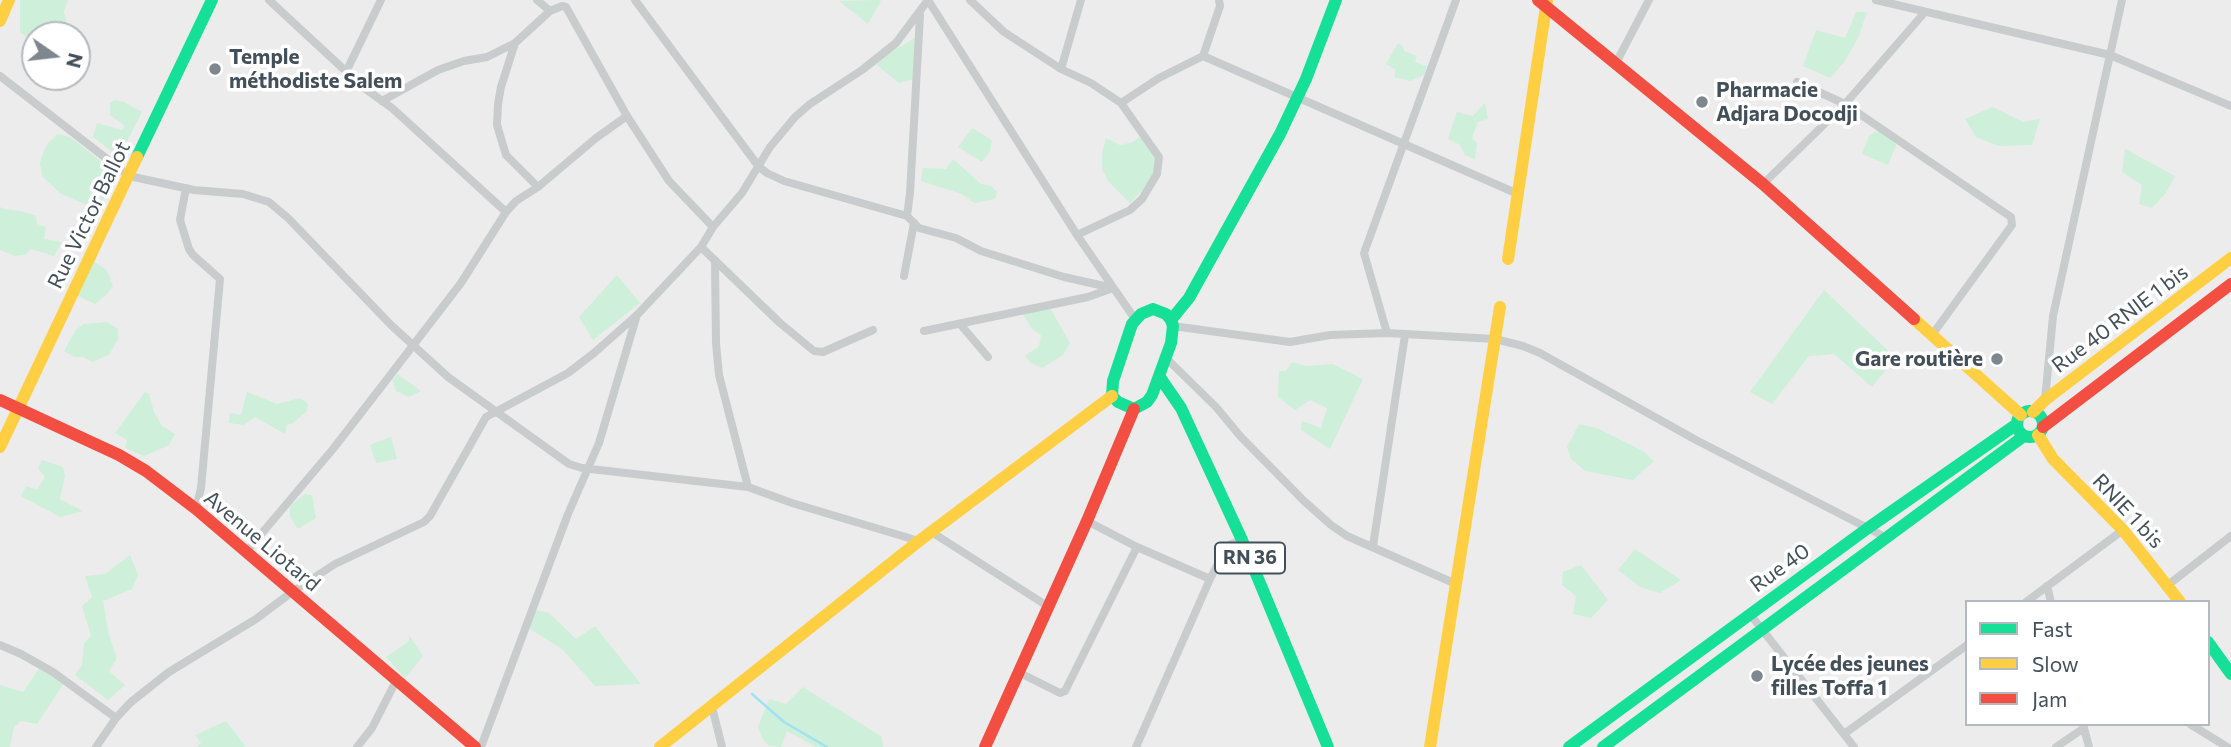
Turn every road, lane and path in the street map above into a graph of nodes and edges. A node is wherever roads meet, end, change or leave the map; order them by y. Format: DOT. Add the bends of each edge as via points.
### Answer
graph roads {
  1 [pos="9,0"];
  2 [pos="212,0"];
  3 [pos="269,0"];
  4 [pos="381,0"];
  5 [pos="537,0"];
  6 [pos="635,0"];
  7 [pos="928,0"];
  8 [pos="970,0"];
  9 [pos="1081,0"];
  10 [pos="1219,0"];
  11 [pos="1336,0"];
  12 [pos="1456,0"];
  13 [pos="1649,0"];
  14 [pos="1876,0"];
  15 [pos="2122,0"];
  16 [pos="1544,2"];
  17 [pos="550,11"];
  18 [pos="920,12"];
  19 [pos="1925,12"];
  20 [pos="0,21"];
  21 [pos="514,43"];
  22 [pos="2110,55"];
  23 [pos="1203,57"];
  24 [pos="1616,63"];
  25 [pos="1062,69"];
  26 [pos="346,72"];
  27 [pos="0,76"];
  28 [pos="1797,82"];
  29 [pos="1298,98"];
  30 [pos="382,101"];
  31 [pos="1121,103"];
  32 [pos="1844,104"];
  33 [pos="2231,106"];
  34 [pos="627,116"];
  35 [pos="1405,144"];
  36 [pos="759,167"];
  37 [pos="129,176"];
  38 [pos="1763,184"];
  39 [pos="538,187"];
  40 [pos="186,188"];
  41 [pos="1518,194"];
  42 [pos="506,212"];
  43 [pos="907,216"];
  44 [pos="914,223"];
  45 [pos="713,227"];
  46 [pos="1077,235"];
  47 [pos="701,247"];
  48 [pos="2231,258"];
  49 [pos="1508,259"];
  50 [pos="715,262"];
  51 [pos="904,276"];
  52 [pos="2231,284"];
  53 [pos="1113,288"];
  54 [pos="1500,307"];
  55 [pos="637,315"];
  56 [pos="1135,319"];
  57 [pos="1172,323"];
  58 [pos="960,324"];
  59 [pos="873,330"];
  60 [pos="924,331"];
  61 [pos="1387,333"];
  62 [pos="1405,335"];
  63 [pos="1933,335"];
  64 [pos="1495,339"];
  65 [pos="413,344"];
  66 [pos="988,357"];
  67 [pos="1166,358"];
  68 [pos="1159,376"];
  69 [pos="1112,396"];
  70 [pos="0,400"];
  71 [pos="2045,400"];
  72 [pos="17,409"];
  73 [pos="1134,409"];
  74 [pos="496,412"];
  75 [pos="2024,422"];
  76 [pos="2040,431"];
  77 [pos="0,447"];
  78 [pos="589,468"];
  79 [pos="748,487"];
  80 [pos="196,509"];
  81 [pos="1087,521"];
  82 [pos="1868,528"];
  83 [pos="2123,530"];
  84 [pos="933,533"];
  85 [pos="2231,537"];
  86 [pos="1887,538"];
  87 [pos="1242,540"];
  88 [pos="919,541"];
  89 [pos="1373,546"];
  90 [pos="1137,547"];
  91 [pos="246,552"];
  92 [pos="1210,579"];
  93 [pos="1456,584"];
  94 [pos="2168,585"];
  95 [pos="2047,586"];
  96 [pos="292,592"];
  97 [pos="2028,600"];
  98 [pos="2050,600"];
  99 [pos="2179,600"];
  100 [pos="1049,607"];
  101 [pos="1749,614"];
  102 [pos="1761,628"];
  103 [pos="0,645"];
  104 [pos="2210,645"];
  105 [pos="1965,646"];
  106 [pos="1018,672"];
  107 [pos="2231,674"];
  108 [pos="397,679"];
  109 [pos="712,707"];
  110 [pos="116,718"];
  111 [pos="2084,726"];
  112 [pos="2193,726"];
  113 [pos="1844,734"];
  114 [pos="96,747"];
  115 [pos="358,747"];
  116 [pos="475,747"];
  117 [pos="481,747"];
  118 [pos="660,747"];
  119 [pos="722,747"];
  120 [pos="985,747"];
  121 [pos="1136,747"];
  122 [pos="1328,747"];
  123 [pos="1430,747"];
  124 [pos="1569,747"];
  125 [pos="1603,747"];
  126 [pos="1854,747"];
  127 [pos="2056,747"];
  128 [pos="2089,747"];
  129 [pos="2227,747"];
  1 -- 20 [label="main road"];
  2 -- 37 [label="main road, Rue Victor Ballot"];
  3 -- 26 [label="street"];
  4 -- 26 [label="street"];
  5 -- 17 [label="street"];
  6 -- 36 [label="street"];
  7 -- 18 [label="street"];
  7 -- 46 [label="street"];
  8 -- 25 [label="street" via="1004,32"];
  9 -- 25 [label="street"];
  10 -- 23 [label="street"];
  11 -- 29 [label="main road"];
  12 -- 35 [label="street"];
  13 -- 24 [label="street"];
  14 -- 19 [label="street"];
  15 -- 22 [label="street"];
  16 -- 24 [label="main road, RNIE 1 bis"];
  16 -- 41 [label="main road"];
  17 -- 21 [label="street"];
  17 -- 34 [label="street" via="562,6 568,10"];
  18 -- 36 [label="street" via="889,50 801,111"];
  18 -- 43 [label="street"];
  19 -- 22 [label="street"];
  19 -- 32 [label="street"];
  21 -- 30 [label="street" via="487,57 438,70"];
  21 -- 39 [label="street" via="497,125 506,155"];
  22 -- 33 [label="street"];
  22 -- 71 [label="street" via="2053,316"];
  23 -- 29 [label="street"];
  23 -- 31 [label="street"];
  24 -- 38 [label="main road, RNIE 1 bis"];
  25 -- 31 [label="street"];
  26 -- 30 [label="street"];
  27 -- 37 [label="street"];
  28 -- 32 [label="street"];
  29 -- 35 [label="street"];
  29 -- 57 [label="main road"];
  30 -- 42 [label="street"];
  31 -- 46 [label="street" via="1159,157 1157,174 1130,210"];
  32 -- 38 [label="street"];
  32 -- 63 [label="street" via="2013,221"];
  34 -- 39 [label="street"];
  34 -- 45 [label="street" via="669,181"];
  35 -- 41 [label="street"];
  35 -- 61 [label="street" via="1364,253"];
  36 -- 43 [label="street" via="784,181"];
  36 -- 45 [label="street"];
  37 -- 40 [label="street"];
  37 -- 72 [label="main road, Rue Victor Ballot"];
  38 -- 63 [label="main road, RNIE 1 bis"];
  39 -- 42 [label="street"];
  40 -- 65 [label="street" via="243,194 269,202"];
  40 -- 80 [label="street" via="180,220 185,238 193,255 220,279"];
  41 -- 49 [label="main road"];
  42 -- 65 [label="street" via="461,283"];
  43 -- 44 [label="street"];
  44 -- 51 [label="street"];
  44 -- 53 [label="street" via="981,251"];
  45 -- 47 [label="street"];
  46 -- 53 [label="street"];
  47 -- 50 [label="street"];
  47 -- 55 [label="street"];
  48 -- 71 [label="main road, Rue 40 RNIE 1 bis"];
  50 -- 59 [label="street" via="814,351 823,352"];
  50 -- 79 [label="street" via="719,375"];
  52 -- 76 [label="main road, Rue 40 RNIE 1 bis"];
  53 -- 56 [label="street"];
  53 -- 58 [label="street"];
  54 -- 64 [label="main road"];
  55 -- 74 [label="street" via="568,373"];
  55 -- 78 [label="street"];
  56 -- 57 [label="main road" via="1153,309"];
  56 -- 69 [label="main road"];
  57 -- 61 [label="street" via="1290,342"];
  57 -- 67 [label="main road"];
  58 -- 60 [label="street"];
  58 -- 66 [label="street"];
  61 -- 62 [label="street"];
  62 -- 64 [label="street"];
  62 -- 89 [label="street"];
  63 -- 75 [label="main road, RNIE 1 bis"];
  64 -- 82 [label="street" via="1540,353"];
  64 -- 93 [label="main road"];
  65 -- 74 [label="street"];
  65 -- 91 [label="street"];
  67 -- 68 [label="main road"];
  67 -- 89 [label="street" via="1304,501 1338,530"];
  68 -- 73 [label="main road" via="1147,402"];
  68 -- 87 [label="main road, RN 36" via="1181,408"];
  69 -- 73 [label="main road"];
  69 -- 84 [label="main road"];
  70 -- 72 [label="main road, Avenue Liotard"];
  71 -- 75 [label="main road, Rue 40 RNIE 1 bis"];
  72 -- 77 [label="main road, Rue Victor Ballot"];
  72 -- 80 [label="main road, Avenue Liotard" via="120,455"];
  73 -- 81 [label="main road"];
  74 -- 78 [label="street" via="569,464"];
  74 -- 96 [label="street" via="481,423 424,523 335,564"];
  75 -- 76 [label="main road" via="2033,437"];
  75 -- 76 [label="main road, RNIE 1 bis" via="2042,419"];
  75 -- 82 [label="main road, Rue 40"];
  75 -- 86 [label="main road, Rue 40"];
  76 -- 83 [label="main road, RNIE 1 bis" via="2046,449"];
  78 -- 79 [label="street"];
  78 -- 117 [label="street"];
  79 -- 88 [label="street"];
  80 -- 91 [label="main road, Avenue Liotard"];
  81 -- 90 [label="street"];
  81 -- 100 [label="main road"];
  82 -- 86 [label="street"];
  82 -- 101 [label="main road, Rue 40"];
  83 -- 94 [label="main road, RNIE 1 bis"];
  83 -- 95 [label="street"];
  84 -- 88 [label="main road"];
  84 -- 100 [label="street"];
  85 -- 94 [label="street"];
  86 -- 102 [label="main road, Rue 40"];
  87 -- 92 [label="street" via="1225,550"];
  87 -- 122 [label="main road, RN 36"];
  88 -- 109 [label="main road"];
  89 -- 93 [label="street"];
  90 -- 92 [label="street"];
  90 -- 106 [label="street" via="1065,691 1060,693"];
  91 -- 96 [label="main road, Avenue Liotard"];
  92 -- 121 [label="street"];
  93 -- 123 [label="main road"];
  94 -- 99 [label="main road, RNIE 1 bis"];
  95 -- 97 [label="street"];
  95 -- 98 [label="street"];
  96 -- 108 [label="main road, Avenue Liotard"];
  96 -- 110 [label="street" via="256,620 169,672"];
  100 -- 106 [label="main road"];
  101 -- 102 [label="street"];
  101 -- 124 [label="main road, Rue 40"];
  102 -- 113 [label="street"];
  102 -- 125 [label="main road, Rue 40"];
  103 -- 110 [label="street" via="53,672"];
  104 -- 107 [label="main road"];
  105 -- 113 [label="street"];
  106 -- 120 [label="main road"];
  108 -- 115 [label="street"];
  108 -- 116 [label="main road, Avenue Liotard"];
  109 -- 118 [label="main road"];
  109 -- 119 [label="street"];
  110 -- 114 [label="street"];
  111 -- 127 [label="street"];
  111 -- 128 [label="street"];
  112 -- 129 [label="street"];
  113 -- 126 [label="street"];
}
